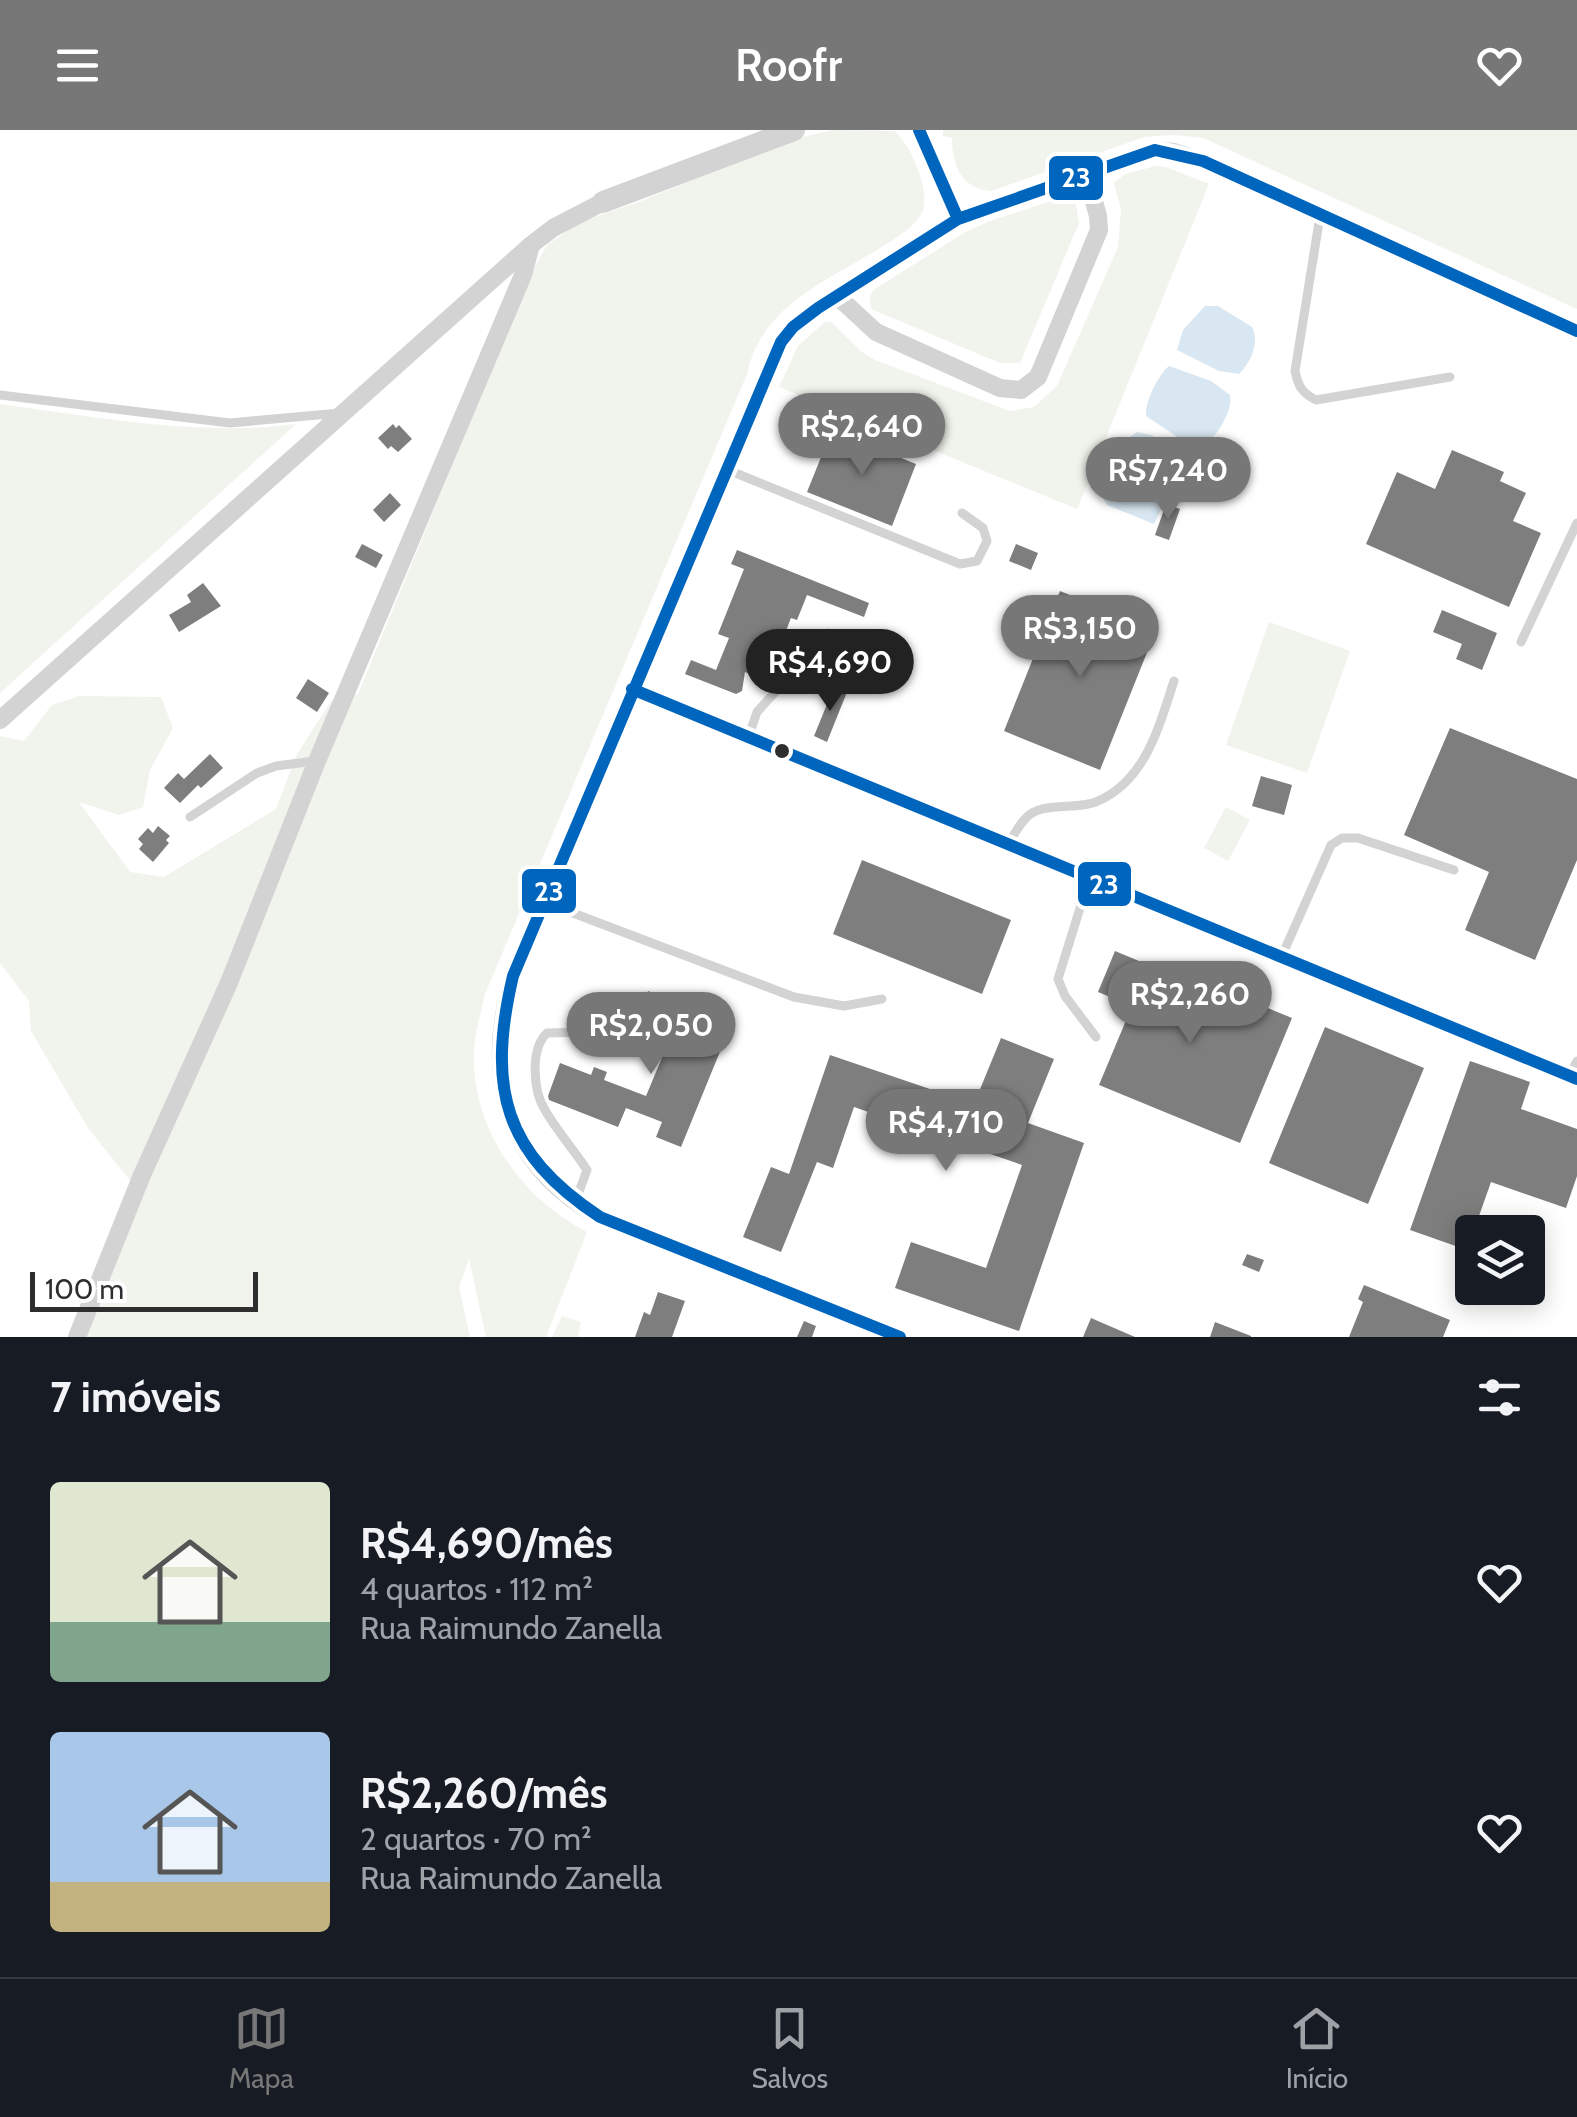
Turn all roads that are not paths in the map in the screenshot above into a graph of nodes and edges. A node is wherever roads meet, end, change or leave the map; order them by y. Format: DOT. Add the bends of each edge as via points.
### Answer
graph roads {
  1 [pos="794,130"];
  2 [pos="919,130"];
  3 [pos="1086,173"];
  4 [pos="603,202"];
  5 [pos="1320,216"];
  6 [pos="958,219"];
  7 [pos="531,245"];
  8 [pos="837,296"];
  9 [pos="1577,331"];
  10 [pos="1450,377"];
  11 [pos="0,395"];
  12 [pos="342,413"];
  13 [pos="726,469"];
  14 [pos="962,514"];
  15 [pos="1577,523"];
  16 [pos="828,633"];
  17 [pos="1521,642"];
  18 [pos="1174,681"];
  19 [pos="632,689"];
  20 [pos="0,720"];
  21 [pos="748,738"];
  22 [pos="317,761"];
  23 [pos="190,817"];
  24 [pos="1008,845"];
  25 [pos="1454,870"];
  26 [pos="1090,879"];
  27 [pos="544,902"];
  28 [pos="1281,958"];
  29 [pos="882,999"];
  30 [pos="587,1032"];
  31 [pos="1096,1037"];
  32 [pos="1574,1072"];
  33 [pos="575,1203"];
  34 [pos="78,1337"];
  35 [pos="900,1337"];
  1 -- 4 [label="street"];
  2 -- 6 [label="street"];
  3 -- 5 [label="street" via="1155,150 1174,152"];
  3 -- 6 [label="street"];
  3 -- 8 [label="street" via="1099,230 1038,377 1021,390 1000,388 876,332"];
  4 -- 7 [label="street"];
  5 -- 9 [label="street"];
  5 -- 10 [label="lane" via="1296,371 1305,395 1316,400"];
  6 -- 8 [label="street"];
  7 -- 12 [label="street"];
  7 -- 22 [label="street" via="524,275"];
  8 -- 13 [label="street" via="781,342"];
  11 -- 12 [label="lane" via="230,423"];
  12 -- 20 [label="street"];
  13 -- 14 [label="lane" via="968,564 988,541 983,528"];
  13 -- 19 [label="street"];
  15 -- 17 [label="lane"];
  16 -- 21 [label="lane" via="757,712"];
  18 -- 24 [label="lane" via="1153,745 1123,786 1096,803 1035,810"];
  19 -- 21 [label="street"];
  19 -- 27 [label="street"];
  21 -- 24 [label="street"];
  22 -- 23 [label="lane" via="258,773"];
  22 -- 34 [label="street"];
  24 -- 26 [label="street"];
  25 -- 28 [label="lane" via="1342,838 1331,845"];
  26 -- 28 [label="street"];
  26 -- 31 [label="lane" via="1058,979"];
  27 -- 29 [label="lane" via="794,998 844,1006"];
  27 -- 33 [label="street" via="504,1009 500,1067 519,1138"];
  28 -- 32 [label="street"];
  30 -- 33 [label="lane" via="546,1033 536,1050 542,1107 587,1170"];
  33 -- 35 [label="street"];
}
